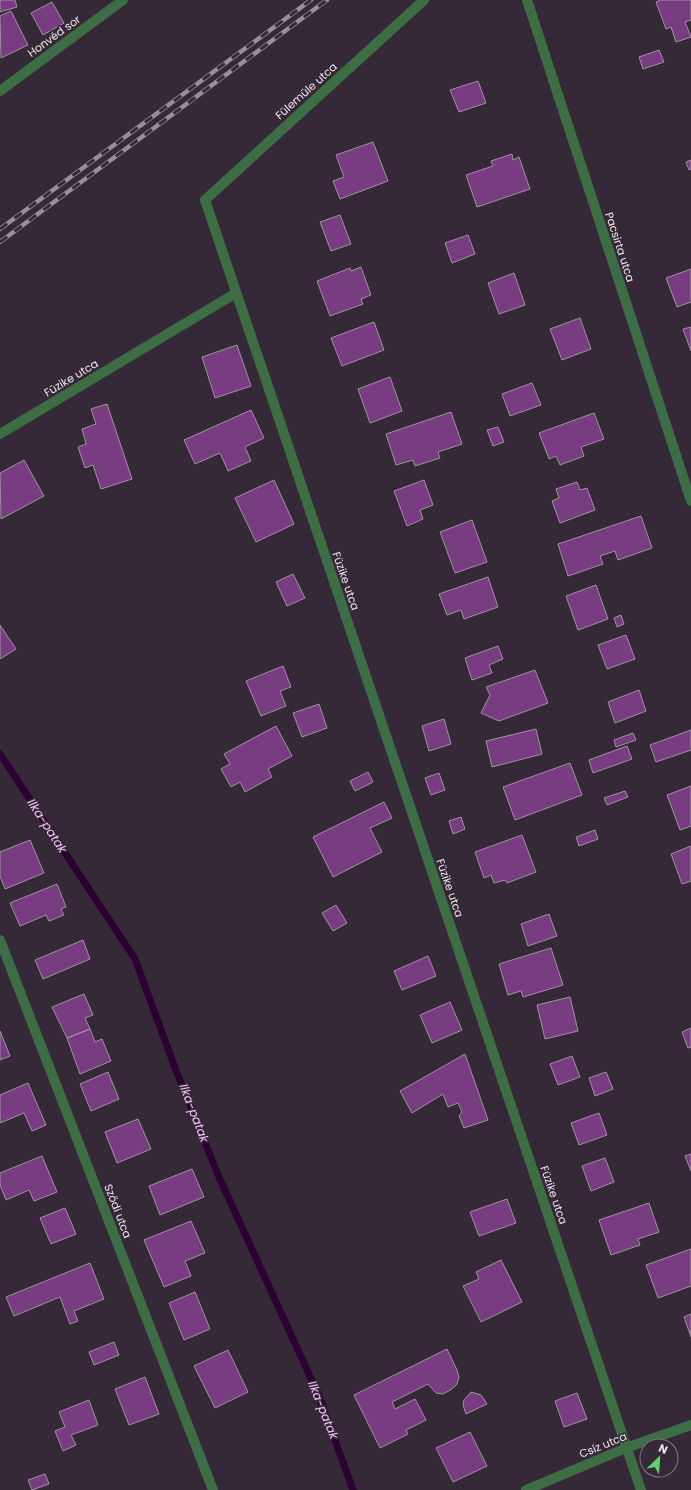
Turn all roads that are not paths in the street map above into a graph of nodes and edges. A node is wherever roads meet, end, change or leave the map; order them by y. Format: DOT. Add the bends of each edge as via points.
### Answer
graph roads {
  1 [pos="123,0"];
  2 [pos="424,0"];
  3 [pos="527,0"];
  4 [pos="0,91"];
  5 [pos="205,200"];
  6 [pos="236,293"];
  7 [pos="0,434"];
  8 [pos="691,501"];
  9 [pos="0,940"];
  10 [pos="691,1425"];
  11 [pos="626,1448"];
  12 [pos="213,1490"];
  13 [pos="526,1490"];
  14 [pos="641,1490"];
  1 -- 4 [label="street, Honvéd sor"];
  2 -- 5 [label="street, Fülemüle utca"];
  3 -- 8 [label="street, Pacsirta utca"];
  5 -- 6 [label="street, Füzike utca"];
  6 -- 7 [label="street, Füzike utca"];
  6 -- 11 [label="street, Füzike utca"];
  9 -- 12 [label="street, Sződi utca"];
  10 -- 11 [label="street, Csíz utca"];
  11 -- 13 [label="street, Csíz utca"];
  11 -- 14 [label="street, Füzike utca"];
}
